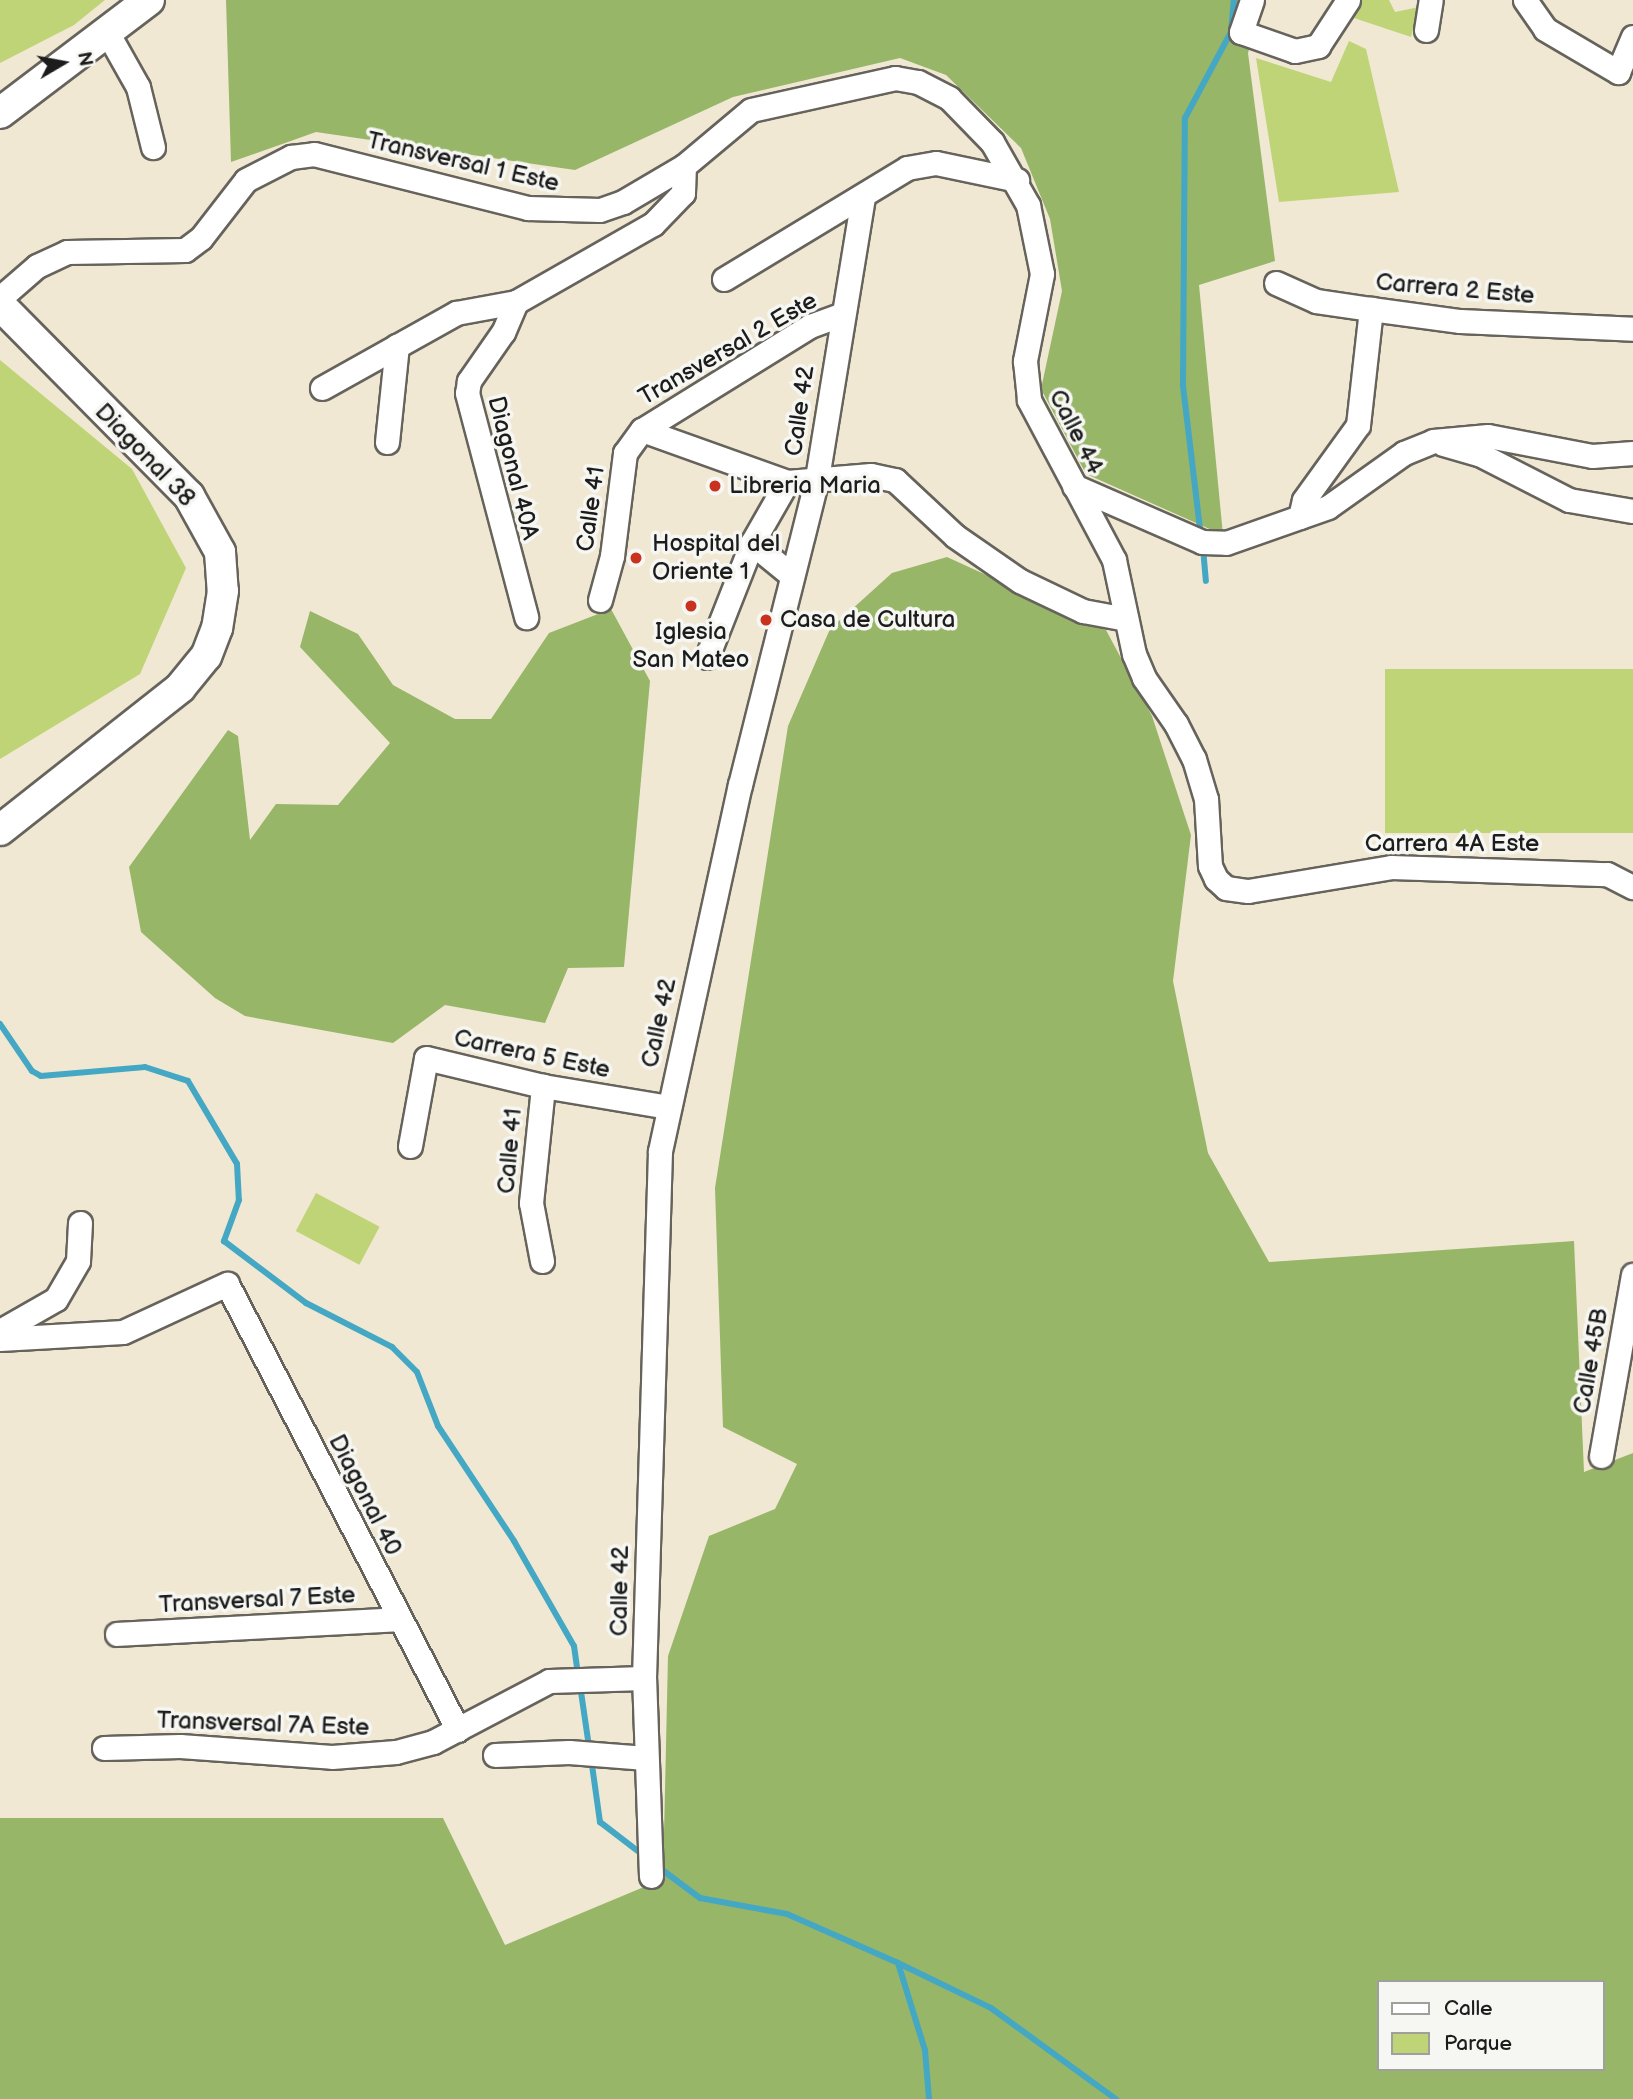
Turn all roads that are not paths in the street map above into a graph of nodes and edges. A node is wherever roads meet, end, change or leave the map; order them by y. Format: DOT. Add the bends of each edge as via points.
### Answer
graph roads {
  1 [pos="149,0"];
  2 [pos="1252,0"];
  3 [pos="1348,0"];
  4 [pos="1431,0"];
  5 [pos="1525,0"];
  6 [pos="1426,30"];
  7 [pos="107,32"];
  8 [pos="1633,37"];
  9 [pos="0,113"];
  10 [pos="153,147"];
  11 [pos="684,166"];
  12 [pos="1017,180"];
  13 [pos="863,197"];
  14 [pos="724,279"];
  15 [pos="1276,282"];
  16 [pos="0,298"];
  17 [pos="516,302"];
  18 [pos="0,305"];
  19 [pos="1371,309"];
  20 [pos="840,314"];
  21 [pos="1633,329"];
  22 [pos="397,346"];
  23 [pos="322,388"];
  24 [pos="642,430"];
  25 [pos="1433,441"];
  26 [pos="387,442"];
  27 [pos="1633,453"];
  28 [pos="817,478"];
  29 [pos="787,482"];
  30 [pos="1074,486"];
  31 [pos="1633,512"];
  32 [pos="1300,517"];
  33 [pos="752,543"];
  34 [pos="790,574"];
  35 [pos="600,600"];
  36 [pos="526,617"];
  37 [pos="1126,619"];
  38 [pos="708,657"];
  39 [pos="0,830"];
  40 [pos="1633,887"];
  41 [pos="1226,888"];
  42 [pos="543,1086"];
  43 [pos="669,1107"];
  44 [pos="410,1146"];
  45 [pos="80,1223"];
  46 [pos="542,1261"];
  47 [pos="1633,1275"];
  48 [pos="0,1331"];
  49 [pos="0,1339"];
  50 [pos="1601,1456"];
  51 [pos="400,1619"];
  52 [pos="117,1634"];
  53 [pos="644,1678"];
  54 [pos="458,1730"];
  55 [pos="104,1748"];
  56 [pos="495,1755"];
  57 [pos="646,1758"];
  58 [pos="650,1876"];
  1 -- 7 [label="main road"];
  2 -- 3 [label="street" via="1241,32 1295,51 1318,46"];
  4 -- 6 [label="street"];
  5 -- 8 [label="street" via="1545,29 1618,72"];
  7 -- 9 [label="main road"];
  7 -- 10 [label="street" via="138,87"];
  11 -- 12 [label="street, Transversal 1 Este" via="751,110 895,78 918,82 949,98 992,142"];
  11 -- 16 [label="street, Transversal 1 Este" via="623,202 600,210 563,212 528,208 314,154 291,157 246,180 201,238 185,250 67,252 37,266"];
  11 -- 17 [label="street" via="683,193 653,224"];
  12 -- 13 [label="street" via="948,164 922,164 907,167"];
  12 -- 30 [label="street, Calle 44" via="1037,237 1042,274 1024,377 1033,412"];
  13 -- 14 [label="street"];
  13 -- 20 [label="street, Calle 42"];
  15 -- 19 [label="street, Carrera 2 Este" via="1316,301"];
  17 -- 22 [label="street" via="456,313"];
  17 -- 36 [label="street, Diagonal 40A" via="503,332 468,381 467,393"];
  18 -- 39 [label="main road, Diagonal 38" via="190,496 220,552 223,591 217,628 206,656 180,688"];
  19 -- 21 [label="street, Carrera 2 Este" via="1460,320"];
  19 -- 32 [label="street" via="1358,425 1304,500"];
  20 -- 24 [label="street, Transversal 2 Este" via="810,326"];
  20 -- 28 [label="street, Calle 42"];
  22 -- 23 [label="street"];
  22 -- 26 [label="street"];
  24 -- 29 [label="street"];
  24 -- 35 [label="street, Calle 41" via="625,453 612,556"];
  25 -- 27 [label="street" via="1488,436 1592,456"];
  25 -- 31 [label="street" via="1479,454 1569,500"];
  25 -- 32 [label="street" via="1404,453 1328,507"];
  28 -- 29 [label="street"];
  28 -- 34 [label="street, Calle 42"];
  28 -- 37 [label="street" via="871,475 895,480 956,536 1020,581 1083,611"];
  29 -- 33 [label="street"];
  30 -- 32 [label="street" via="1202,542 1226,543"];
  30 -- 37 [label="street, Calle 44" via="1116,567"];
  33 -- 34 [label="street"];
  33 -- 38 [label="street"];
  34 -- 43 [label="street, Calle 42"];
  37 -- 41 [label="street, Calle 44" via="1144,678 1194,759 1210,823 1210,866"];
  40 -- 41 [label="street, Carrera 4A Este" via="1607,874 1391,867 1338,872 1248,891"];
  42 -- 43 [label="street, Carrera 5 Este"];
  42 -- 44 [label="street, Carrera 5 Este" via="426,1058"];
  42 -- 46 [label="street, Calle 41" via="531,1203"];
  43 -- 53 [label="street, Calle 42" via="657,1182"];
  45 -- 48 [label="street" via="78,1261 56,1299"];
  47 -- 50 [label="street, Calle 45B"];
  49 -- 51 [label="street, Diagonal 40" via="123,1332 227,1284"];
  51 -- 52 [label="street, Transversal 7 Este"];
  51 -- 54 [label="street, Diagonal 40"];
  53 -- 54 [label="street, Transversal 7A Este" via="549,1681"];
  53 -- 57 [label="street, Calle 42"];
  54 -- 55 [label="street, Transversal 7A Este" via="396,1752 332,1757 180,1746"];
  56 -- 57 [label="street" via="569,1752"];
  57 -- 58 [label="street, Calle 42"];
}
